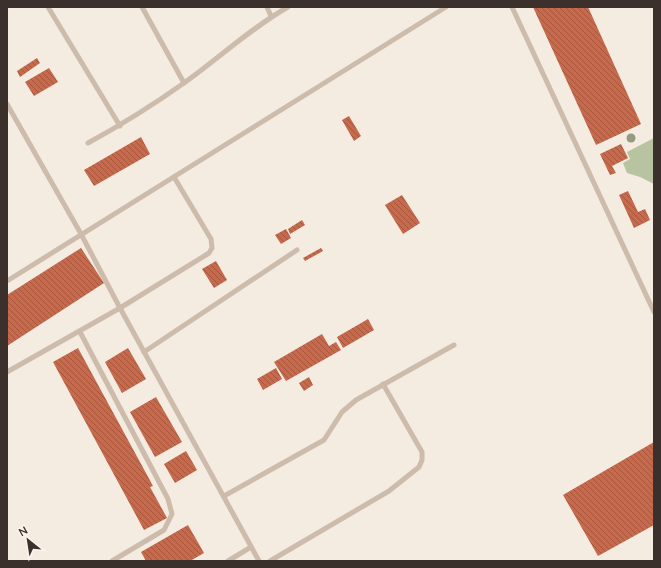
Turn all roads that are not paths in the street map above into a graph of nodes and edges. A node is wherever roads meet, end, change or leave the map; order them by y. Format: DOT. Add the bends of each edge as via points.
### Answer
graph roads {
  1 [pos="48,7"];
  2 [pos="142,7"];
  3 [pos="267,7"];
  4 [pos="288,7"];
  5 [pos="446,7"];
  6 [pos="512,7"];
  7 [pos="271,16"];
  8 [pos="184,84"];
  9 [pos="7,104"];
  10 [pos="120,126"];
  11 [pos="88,143"];
  12 [pos="174,177"];
  13 [pos="81,234"];
  14 [pos="297,250"];
  15 [pos="7,281"];
  16 [pos="120,308"];
  17 [pos="654,312"];
  18 [pos="80,332"];
  19 [pos="454,345"];
  20 [pos="144,352"];
  21 [pos="7,372"];
  22 [pos="384,384"];
  23 [pos="224,496"];
  24 [pos="251,547"];
  25 [pos="112,561"];
  26 [pos="228,561"];
  27 [pos="259,561"];
  28 [pos="270,561"];
  1 -- 10 [label="lane"];
  2 -- 8 [label="lane"];
  3 -- 7 [label="lane"];
  4 -- 7 [label="lane"];
  5 -- 12 [label="lane"];
  6 -- 17 [label="lane"];
  7 -- 8 [label="lane"];
  8 -- 10 [label="lane"];
  9 -- 13 [label="lane"];
  10 -- 11 [label="lane"];
  12 -- 13 [label="lane"];
  12 -- 16 [label="lane" via="211,239 212,248 200,259"];
  13 -- 15 [label="lane"];
  13 -- 16 [label="lane"];
  14 -- 20 [label="lane"];
  16 -- 18 [label="lane"];
  16 -- 20 [label="lane"];
  18 -- 21 [label="lane"];
  18 -- 25 [label="lane" via="168,499 172,514 164,530"];
  19 -- 22 [label="lane"];
  20 -- 23 [label="lane"];
  22 -- 23 [label="lane" via="356,400 342,412 324,440"];
  22 -- 28 [label="lane" via="422,452 419,467 389,491"];
  23 -- 24 [label="lane"];
  24 -- 26 [label="lane"];
  24 -- 27 [label="lane"];
}
